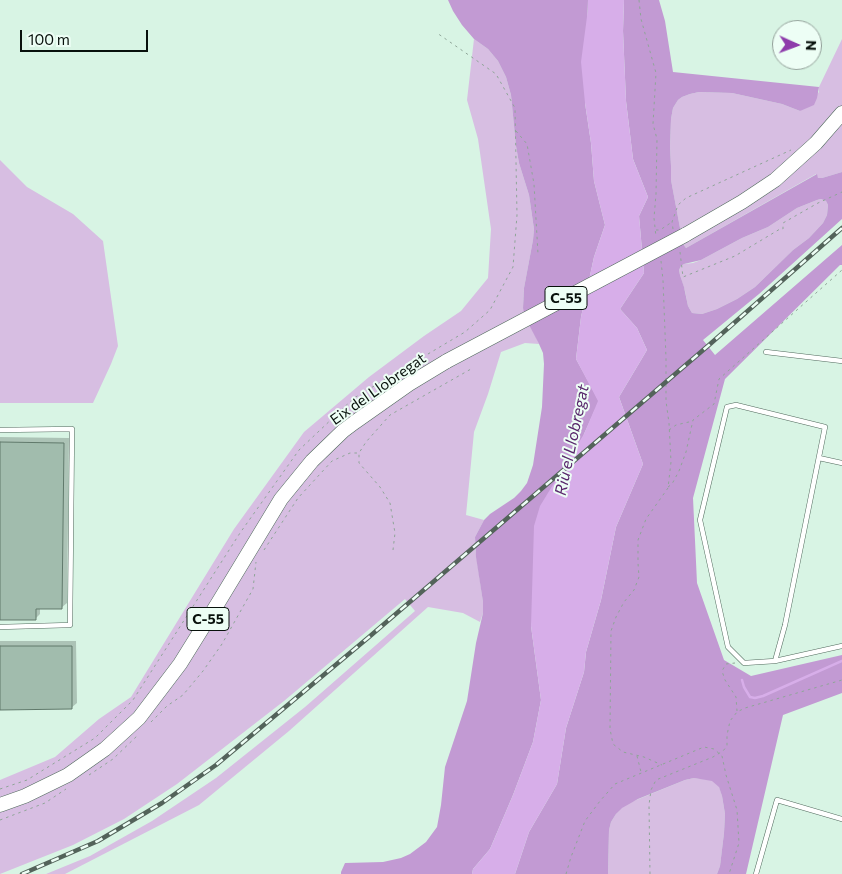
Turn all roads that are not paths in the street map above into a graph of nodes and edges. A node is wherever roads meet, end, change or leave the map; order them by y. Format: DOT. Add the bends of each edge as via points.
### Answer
graph roads {
  1 [pos="842,113"];
  2 [pos="766,352"];
  3 [pos="842,360"];
  4 [pos="0,430"];
  5 [pos="819,458"];
  6 [pos="842,463"];
  7 [pos="0,627"];
  8 [pos="842,646"];
  9 [pos="775,661"];
  10 [pos="0,805"];
  11 [pos="842,819"];
  12 [pos="756,874"];
  1 -- 10 [label="highway, Eix del Llobregat / C-55, bridge" via="810,149 759,192 447,361 343,431 312,461 281,499 180,664 139,718 105,749 68,775"];
  2 -- 3 [label="lane"];
  4 -- 7 [label="lane" via="72,429 70,625"];
  5 -- 6 [label="lane"];
  5 -- 9 [label="lane"];
  5 -- 9 [label="lane" via="825,426 736,405 727,406 700,520 728,647 744,663"];
  8 -- 9 [label="lane"];
  11 -- 12 [label="lane" via="777,800"];
}
